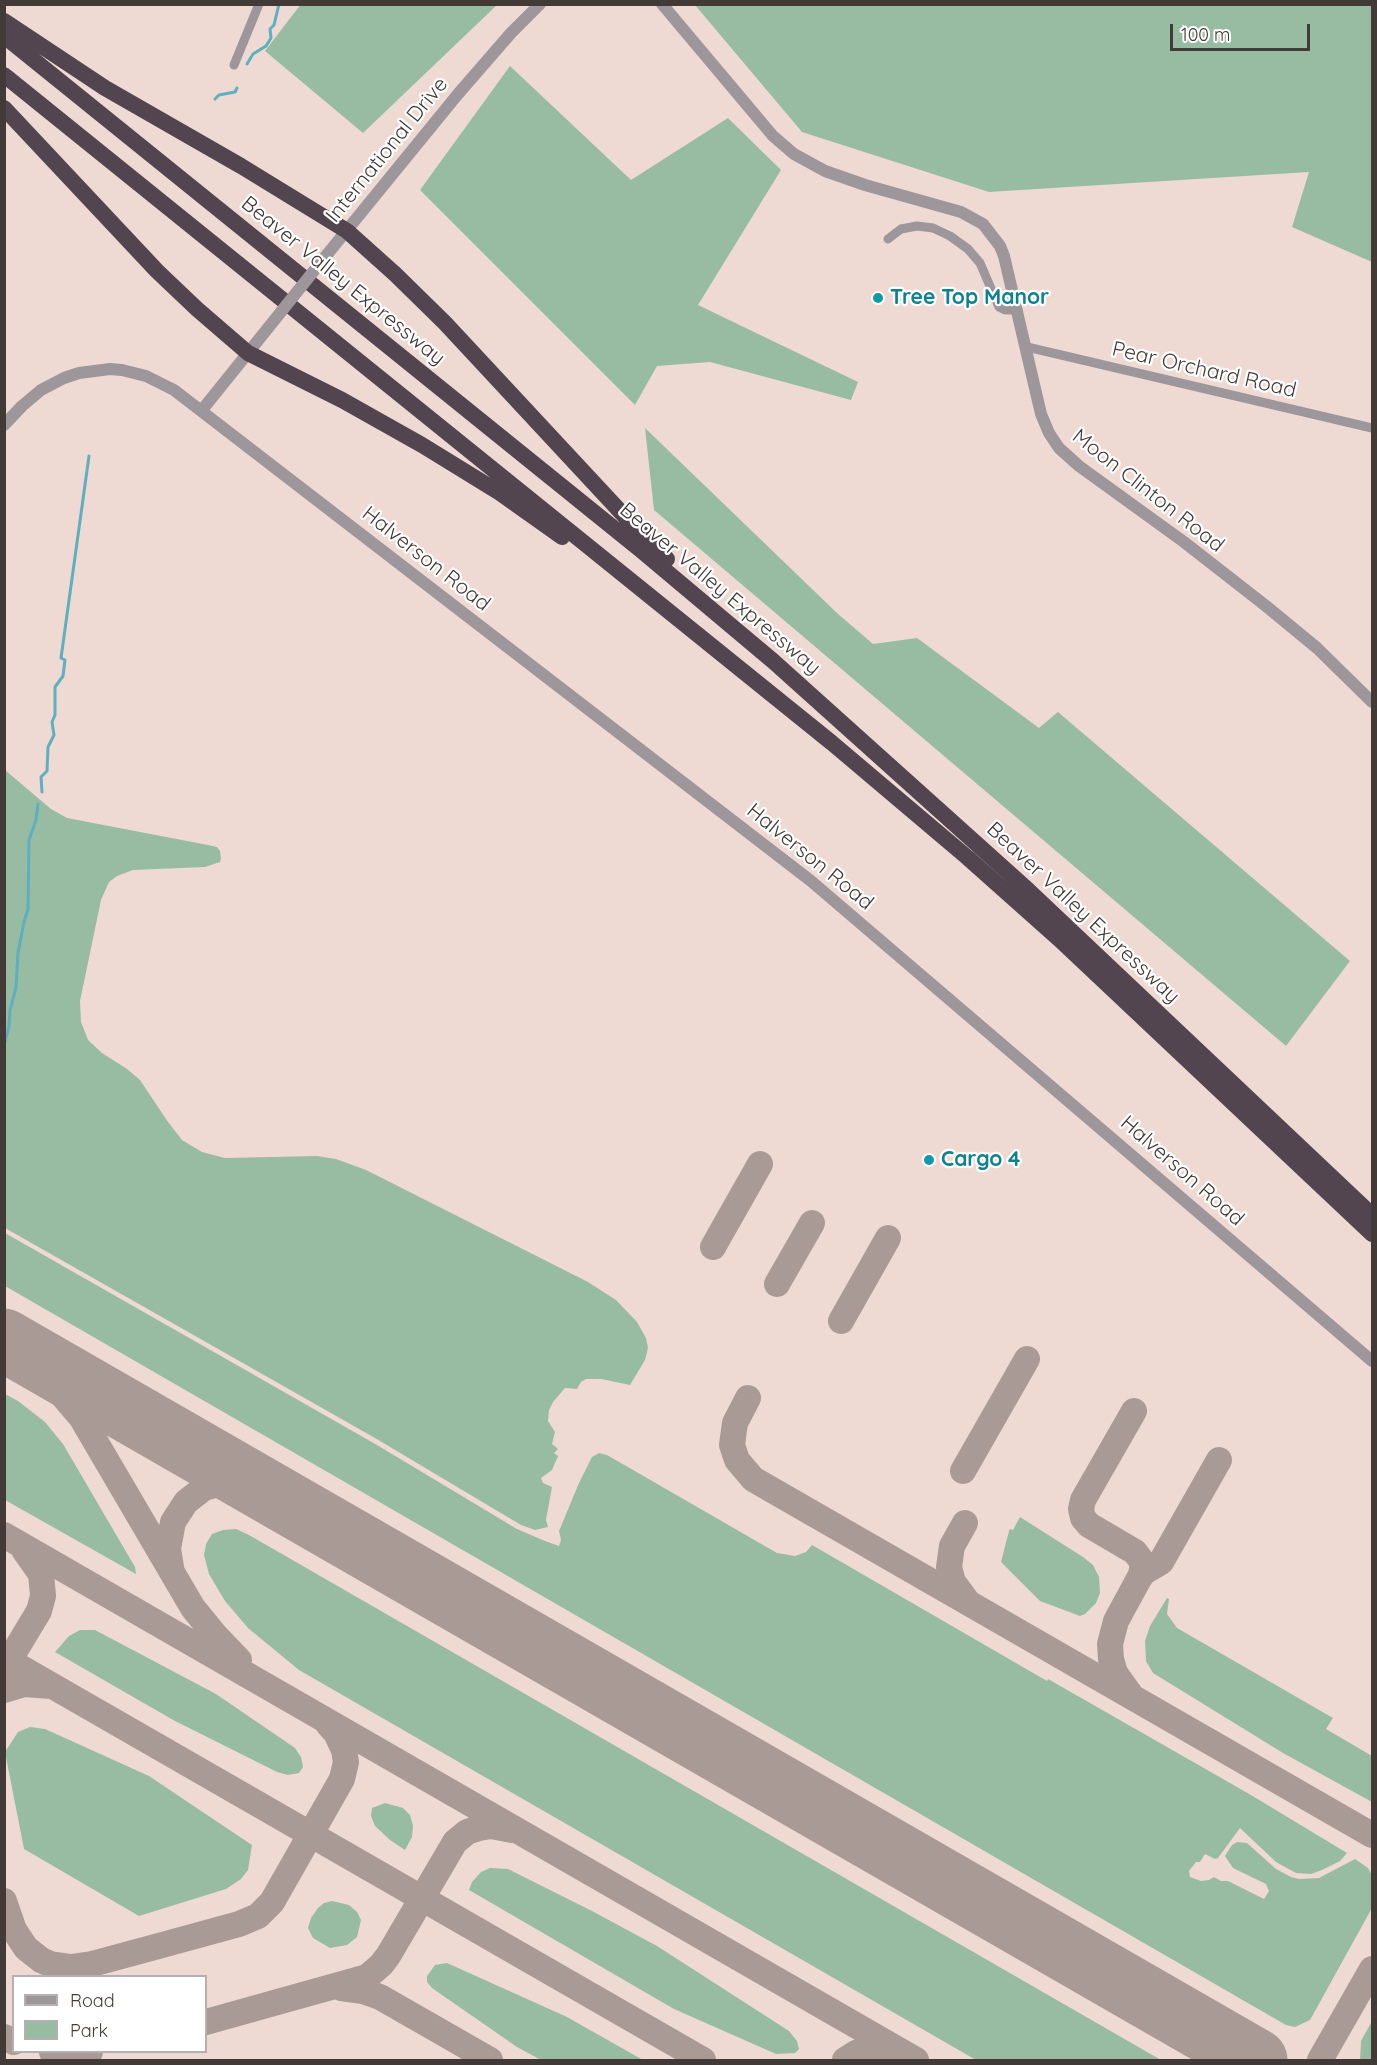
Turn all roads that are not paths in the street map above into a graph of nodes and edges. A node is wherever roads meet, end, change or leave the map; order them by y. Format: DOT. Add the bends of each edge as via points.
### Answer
graph roads {
  1 [pos="260,4"];
  2 [pos="540,4"];
  3 [pos="662,4"];
  4 [pos="4,21"];
  5 [pos="4,36"];
  6 [pos="234,65"];
  7 [pos="4,75"];
  8 [pos="4,108"];
  9 [pos="347,231"];
  10 [pos="888,239"];
  11 [pos="1018,310"];
  12 [pos="1027,347"];
  13 [pos="248,352"];
  14 [pos="202,410"];
  15 [pos="4,425"];
  16 [pos="1372,428"];
  17 [pos="773,661"];
  18 [pos="782,702"];
  19 [pos="1372,702"];
  20 [pos="1372,1215"];
  21 [pos="1372,1234"];
  22 [pos="1372,1361"];
  1 -- 6 [label="street"];
  2 -- 9 [label="street, International Drive" via="458,94"];
  3 -- 11 [label="street, Moon Clinton Road" via="773,136 794,154 825,171 948,207 983,224 1004,256"];
  4 -- 9 [label="highway" via="105,88"];
  5 -- 17 [label="highway, Beaver Valley Expressway"];
  7 -- 18 [label="highway, Beaver Valley Expressway"];
  8 -- 13 [label="highway" via="157,271"];
  9 -- 13 [label="street, International Drive, bridge"];
  9 -- 17 [label="highway" via="445,323 631,523"];
  10 -- 11 [label="street" via="901,229 918,226 950,236 980,263 999,307"];
  11 -- 12 [label="street, Moon Clinton Road"];
  12 -- 16 [label="street, Pear Orchard Road"];
  12 -- 19 [label="street, Moon Clinton Road" via="1041,414 1059,448 1266,606 1317,648"];
  13 -- 14 [label="street, International Drive"];
  13 -- 18 [label="highway" via="342,400 483,482"];
  14 -- 15 [label="street, Halverson Road" via="146,376 96,369 64,378 41,390"];
  14 -- 22 [label="street, Halverson Road" via="811,881"];
  17 -- 20 [label="highway, Beaver Valley Expressway" via="1028,890"];
  18 -- 21 [label="highway, Beaver Valley Expressway" via="1059,939"];
}
